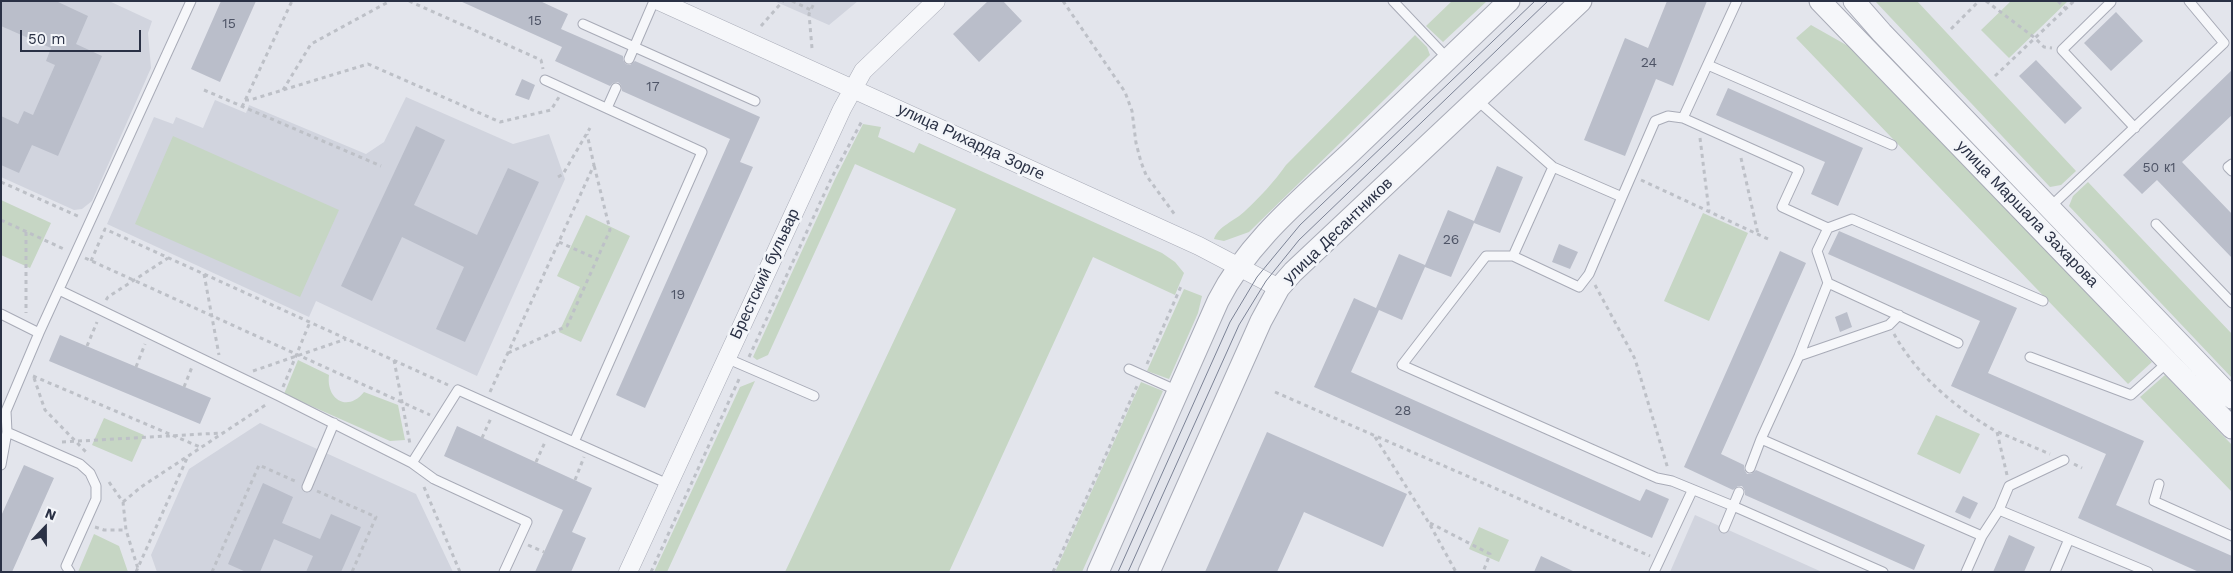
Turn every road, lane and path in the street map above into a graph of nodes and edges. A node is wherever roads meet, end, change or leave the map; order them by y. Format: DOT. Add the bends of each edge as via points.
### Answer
graph roads {
  1 [pos="191,1"];
  2 [pos="292,1"];
  3 [pos="390,1"];
  4 [pos="409,1"];
  5 [pos="654,1"];
  6 [pos="660,1"];
  7 [pos="783,1"];
  8 [pos="792,1"];
  9 [pos="814,1"];
  10 [pos="936,1"];
  11 [pos="1063,1"];
  12 [pos="1393,1"];
  13 [pos="1509,1"];
  14 [pos="1581,1"];
  15 [pos="1737,1"];
  16 [pos="1820,1"];
  17 [pos="1854,1"];
  18 [pos="1979,1"];
  19 [pos="1986,1"];
  20 [pos="2058,1"];
  21 [pos="2074,1"];
  22 [pos="2189,1"];
  23 [pos="2111,2"];
  24 [pos="2066,9"];
  25 [pos="811,10"];
  26 [pos="583,24"];
  27 [pos="761,26"];
  28 [pos="1952,29"];
  29 [pos="2035,38"];
  30 [pos="634,47"];
  31 [pos="2044,47"];
  32 [pos="812,48"];
  33 [pos="629,59"];
  34 [pos="1448,60"];
  35 [pos="1708,65"];
  36 [pos="1995,76"];
  37 [pos="545,80"];
  38 [pos="616,88"];
  39 [pos="564,89"];
  40 [pos="853,89"];
  41 [pos="204,90"];
  42 [pos="283,90"];
  43 [pos="245,100"];
  44 [pos="1477,100"];
  45 [pos="755,101"];
  46 [pos="242,107"];
  47 [pos="606,108"];
  48 [pos="1683,118"];
  49 [pos="863,119"];
  50 [pos="590,128"];
  51 [pos="2135,128"];
  52 [pos="587,134"];
  53 [pos="1700,137"];
  54 [pos="1892,145"];
  55 [pos="1740,155"];
  56 [pos="2232,164"];
  57 [pos="594,165"];
  58 [pos="381,166"];
  59 [pos="1552,167"];
  60 [pos="2232,171"];
  61 [pos="558,176"];
  62 [pos="1631,176"];
  63 [pos="1,182"];
  64 [pos="1622,198"];
  65 [pos="1709,212"];
  66 [pos="1175,214"];
  67 [pos="2042,215"];
  68 [pos="1,220"];
  69 [pos="90,222"];
  70 [pos="2156,224"];
  71 [pos="1828,228"];
  72 [pos="26,231"];
  73 [pos="1758,235"];
  74 [pos="1768,240"];
  75 [pos="559,242"];
  76 [pos="76,254"];
  77 [pos="1513,256"];
  78 [pos="168,258"];
  79 [pos="597,259"];
  80 [pos="90,261"];
  81 [pos="1238,266"];
  82 [pos="204,274"];
  83 [pos="1589,274"];
  84 [pos="133,280"];
  85 [pos="1828,283"];
  86 [pos="1182,284"];
  87 [pos="1279,288"];
  88 [pos="59,290"];
  89 [pos="2043,301"];
  90 [pos="2232,303"];
  91 [pos="102,311"];
  92 [pos="1,314"];
  93 [pos="211,315"];
  94 [pos="1899,315"];
  95 [pos="310,322"];
  96 [pos="1889,325"];
  97 [pos="26,326"];
  98 [pos="39,333"];
  99 [pos="150,334"];
  100 [pos="346,339"];
  101 [pos="1958,343"];
  102 [pos="86,346"];
  103 [pos="508,354"];
  104 [pos="2176,354"];
  105 [pos="297,355"];
  106 [pos="196,356"];
  107 [pos="1800,356"];
  108 [pos="2030,357"];
  109 [pos="726,358"];
  110 [pos="394,360"];
  111 [pos="746,366"];
  112 [pos="136,367"];
  113 [pos="221,368"];
  114 [pos="1129,369"];
  115 [pos="1144,370"];
  116 [pos="23,371"];
  117 [pos="239,376"];
  118 [pos="1140,380"];
  119 [pos="448,385"];
  120 [pos="184,387"];
  121 [pos="1178,391"];
  122 [pos="1275,392"];
  123 [pos="279,396"];
  124 [pos="814,396"];
  125 [pos="2232,398"];
  126 [pos="403,402"];
  127 [pos="485,402"];
  128 [pos="496,407"];
  129 [pos="430,415"];
  130 [pos="334,424"];
  131 [pos="2232,428"];
  132 [pos="7,432"];
  133 [pos="550,432"];
  134 [pos="1998,432"];
  135 [pos="223,433"];
  136 [pos="172,436"];
  137 [pos="1375,437"];
  138 [pos="482,438"];
  139 [pos="1761,440"];
  140 [pos="574,442"];
  141 [pos="37,444"];
  142 [pos="200,448"];
  143 [pos="588,448"];
  144 [pos="188,456"];
  145 [pos="2064,460"];
  146 [pos="536,462"];
  147 [pos="412,463"];
  148 [pos="1,465"];
  149 [pos="1750,468"];
  150 [pos="2082,468"];
  151 [pos="575,480"];
  152 [pos="1672,481"];
  153 [pos="668,484"];
  154 [pos="2159,484"];
  155 [pos="2009,486"];
  156 [pos="307,487"];
  157 [pos="1692,491"];
  158 [pos="1740,492"];
  159 [pos="123,502"];
  160 [pos="1733,506"];
  161 [pos="1999,510"];
  162 [pos="85,523"];
  163 [pos="1429,523"];
  164 [pos="1724,528"];
  165 [pos="126,530"];
  166 [pos="1982,536"];
  167 [pos="2232,536"];
  168 [pos="2069,539"];
  169 [pos="1659,560"];
  170 [pos="2145,571"];
  171 [pos="70,572"];
  172 [pos="136,572"];
  173 [pos="212,572"];
  174 [pos="352,572"];
  175 [pos="460,572"];
  176 [pos="504,572"];
  177 [pos="628,572"];
  178 [pos="652,572"];
  179 [pos="1053,572"];
  180 [pos="1098,572"];
  181 [pos="1149,572"];
  182 [pos="1456,572"];
  183 [pos="1483,572"];
  184 [pos="1654,572"];
  185 [pos="1883,572"];
  186 [pos="1966,572"];
  187 [pos="2054,572"];
  1 -- 69 [label="lane"];
  2 -- 43 [label="path"];
  3 -- 42 [label="path" via="312,44"];
  4 -- 37 [label="path" via="541,60"];
  5 -- 30 [label="lane"];
  6 -- 40 [label="street, улица Рихарда Зорге"];
  7 -- 27 [label="path"];
  8 -- 25 [label="path"];
  9 -- 25 [label="path"];
  10 -- 40 [label="street, Брестский бульвар" via="863,71"];
  11 -- 66 [label="path" via="1125,92 1146,175"];
  12 -- 34 [label="lane"];
  13 -- 34 [label="street"];
  14 -- 44 [label="street, улица Десантников"];
  15 -- 35 [label="lane"];
  16 -- 67 [label="street, улица Маршала Захарова"];
  17 -- 67 [label="street, улица Маршала Захарова"];
  18 -- 28 [label="path"];
  19 -- 29 [label="path"];
  20 -- 24 [label="path"];
  21 -- 24 [label="path"];
  22 -- 51 [label="lane" via="2224,43"];
  23 -- 51 [label="lane" via="2062,50"];
  24 -- 29 [label="path"];
  25 -- 32 [label="path"];
  26 -- 30 [label="lane"];
  29 -- 31 [label="path"];
  29 -- 36 [label="path"];
  30 -- 33 [label="lane"];
  30 -- 45 [label="lane"];
  34 -- 81 [label="street" via="1298,201"];
  35 -- 48 [label="lane"];
  35 -- 54 [label="lane"];
  37 -- 39 [label="lane"];
  38 -- 47 [label="lane"];
  39 -- 42 [label="path" via="550,110 500,122 368,64"];
  39 -- 47 [label="lane"];
  40 -- 81 [label="street, улица Рихарда Зорге"];
  40 -- 109 [label="street, Брестский бульвар"];
  41 -- 46 [label="path"];
  42 -- 43 [label="path"];
  43 -- 46 [label="path"];
  44 -- 59 [label="lane"];
  44 -- 87 [label="street, улица Десантников"];
  46 -- 58 [label="path"];
  47 -- 140 [label="lane" via="702,152"];
  48 -- 62 [label="lane" via="1668,116 1655,122"];
  48 -- 71 [label="lane" via="1798,170 1782,207"];
  49 -- 111 [label="path" via="832,177"];
  50 -- 52 [label="path"];
  51 -- 67 [label="lane"];
  52 -- 57 [label="path"];
  52 -- 61 [label="path" via="563,174"];
  53 -- 65 [label="path"];
  55 -- 73 [label="path"];
  56 -- 60 [label="lane" via="2228,167"];
  57 -- 75 [label="path"];
  57 -- 79 [label="path" via="610,230"];
  59 -- 64 [label="lane"];
  59 -- 77 [label="lane"];
  62 -- 64 [label="lane"];
  62 -- 65 [label="path"];
  63 -- 69 [label="path"];
  64 -- 83 [label="lane"];
  65 -- 73 [label="path"];
  67 -- 104 [label="street, улица Маршала Захарова"];
  68 -- 72 [label="path"];
  69 -- 76 [label="lane"];
  70 -- 90 [label="lane"];
  71 -- 85 [label="lane" via="1817,251"];
  71 -- 89 [label="lane" via="1852,219"];
  72 -- 76 [label="path"];
  72 -- 97 [label="path"];
  73 -- 74 [label="path"];
  75 -- 79 [label="path"];
  75 -- 103 [label="path"];
  76 -- 80 [label="path"];
  76 -- 88 [label="lane"];
  77 -- 83 [label="lane" via="1579,287"];
  77 -- 152 [label="lane" via="1486,256 1402,365 1657,478"];
  78 -- 80 [label="path" via="105,229"];
  78 -- 82 [label="path"];
  78 -- 84 [label="path"];
  79 -- 103 [label="path" via="567,326"];
  80 -- 84 [label="path"];
  81 -- 87 [label="street, улица Рихарда Зорге"];
  81 -- 121 [label="street" via="1218,301"];
  82 -- 93 [label="path"];
  82 -- 95 [label="path"];
  83 -- 152 [label="path" via="1635,359"];
  84 -- 91 [label="path" via="108,297"];
  84 -- 93 [label="path"];
  85 -- 94 [label="lane"];
  85 -- 107 [label="lane"];
  86 -- 115 [label="path"];
  87 -- 181 [label="street, улица Десантников"];
  88 -- 91 [label="lane"];
  88 -- 98 [label="lane"];
  91 -- 99 [label="lane"];
  91 -- 102 [label="path"];
  92 -- 97 [label="lane"];
  93 -- 105 [label="path"];
  93 -- 113 [label="path"];
  94 -- 96 [label="lane"];
  94 -- 101 [label="lane"];
  95 -- 100 [label="path"];
  95 -- 105 [label="path"];
  96 -- 107 [label="lane"];
  96 -- 134 [label="path" via="1906,355 1942,394 1964,412"];
  97 -- 98 [label="lane"];
  98 -- 116 [label="lane"];
  99 -- 106 [label="lane"];
  99 -- 112 [label="path"];
  100 -- 105 [label="path"];
  100 -- 110 [label="path"];
  103 -- 127 [label="path"];
  104 -- 108 [label="lane" via="2131,395"];
  104 -- 125 [label="street, улица Маршала Захарова"];
  104 -- 131 [label="street, улица Маршала Захарова"];
  105 -- 117 [label="path"];
  105 -- 123 [label="path"];
  105 -- 126 [label="path"];
  106 -- 113 [label="lane"];
  106 -- 120 [label="path"];
  107 -- 139 [label="lane"];
  109 -- 111 [label="lane"];
  109 -- 153 [label="street, Брестский бульвар"];
  110 -- 119 [label="path"];
  110 -- 126 [label="path"];
  111 -- 124 [label="lane"];
  111 -- 178 [label="path"];
  113 -- 117 [label="lane"];
  114 -- 121 [label="lane"];
  116 -- 132 [label="lane" via="6,411"];
  116 -- 136 [label="path"];
  117 -- 123 [label="lane"];
  118 -- 179 [label="path"];
  121 -- 180 [label="street"];
  122 -- 137 [label="path"];
  123 -- 130 [label="lane"];
  123 -- 135 [label="path"];
  126 -- 129 [label="path"];
  126 -- 147 [label="path"];
  127 -- 128 [label="lane"];
  127 -- 147 [label="lane" via="458,390"];
  128 -- 133 [label="lane"];
  128 -- 138 [label="path"];
  130 -- 147 [label="lane"];
  130 -- 156 [label="lane"];
  132 -- 141 [label="lane"];
  132 -- 148 [label="lane"];
  133 -- 140 [label="lane"];
  133 -- 146 [label="path"];
  134 -- 145 [label="path"];
  134 -- 155 [label="path"];
  135 -- 136 [label="path"];
  135 -- 142 [label="path"];
  136 -- 141 [label="path"];
  136 -- 142 [label="path"];
  137 -- 163 [label="path"];
  137 -- 169 [label="path"];
  139 -- 149 [label="lane"];
  139 -- 166 [label="lane"];
  140 -- 143 [label="lane"];
  141 -- 162 [label="lane" via="80,464 90,473 96,486 96,499"];
  142 -- 144 [label="path"];
  143 -- 151 [label="path"];
  143 -- 153 [label="lane"];
  144 -- 159 [label="path"];
  144 -- 172 [label="path"];
  145 -- 150 [label="path"];
  145 -- 155 [label="lane"];
  147 -- 175 [label="path"];
  147 -- 176 [label="lane" via="434,480 527,522"];
  152 -- 157 [label="lane"];
  153 -- 177 [label="street, Брестский бульвар"];
  154 -- 167 [label="lane" via="2154,501"];
  155 -- 161 [label="lane"];
  156 -- 173 [label="path" via="259,466"];
  156 -- 174 [label="path" via="376,517"];
  157 -- 160 [label="lane"];
  157 -- 169 [label="lane"];
  158 -- 160 [label="lane"];
  160 -- 164 [label="lane"];
  160 -- 185 [label="lane"];
  161 -- 166 [label="lane"];
  161 -- 168 [label="lane"];
  162 -- 165 [label="path" via="104,530"];
  162 -- 171 [label="lane" via="66,566"];
  163 -- 182 [label="path"];
  163 -- 183 [label="path" via="1490,554"];
  166 -- 186 [label="lane"];
  168 -- 170 [label="lane"];
  168 -- 187 [label="lane"];
  169 -- 184 [label="lane"];
}
